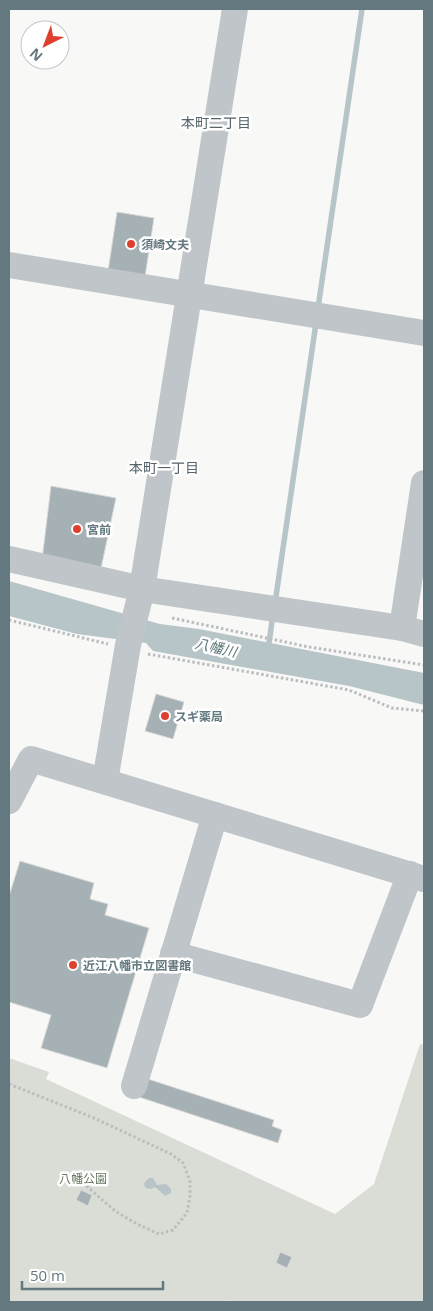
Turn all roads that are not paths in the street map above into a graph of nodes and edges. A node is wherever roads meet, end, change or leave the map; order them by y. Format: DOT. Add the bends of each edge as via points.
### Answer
graph roads {
  1 [pos="235,9"];
  2 [pos="9,265"];
  3 [pos="189,295"];
  4 [pos="424,333"];
  5 [pos="424,483"];
  6 [pos="9,559"];
  7 [pos="138,601"];
  8 [pos="413,631"];
  9 [pos="105,781"];
  10 [pos="9,801"];
  11 [pos="214,815"];
  12 [pos="417,877"];
  13 [pos="174,954"];
  14 [pos="134,1086"];
  1 -- 3 [label="street"];
  2 -- 3 [label="street"];
  3 -- 4 [label="street"];
  3 -- 7 [label="street"];
  5 -- 8 [label="street"];
  6 -- 7 [label="street"];
  7 -- 8 [label="street"];
  7 -- 9 [label="street"];
  9 -- 10 [label="street" via="31,759"];
  9 -- 11 [label="street"];
  11 -- 12 [label="street"];
  11 -- 13 [label="street"];
  12 -- 13 [label="street" via="360,1005"];
  13 -- 14 [label="street"];
}
